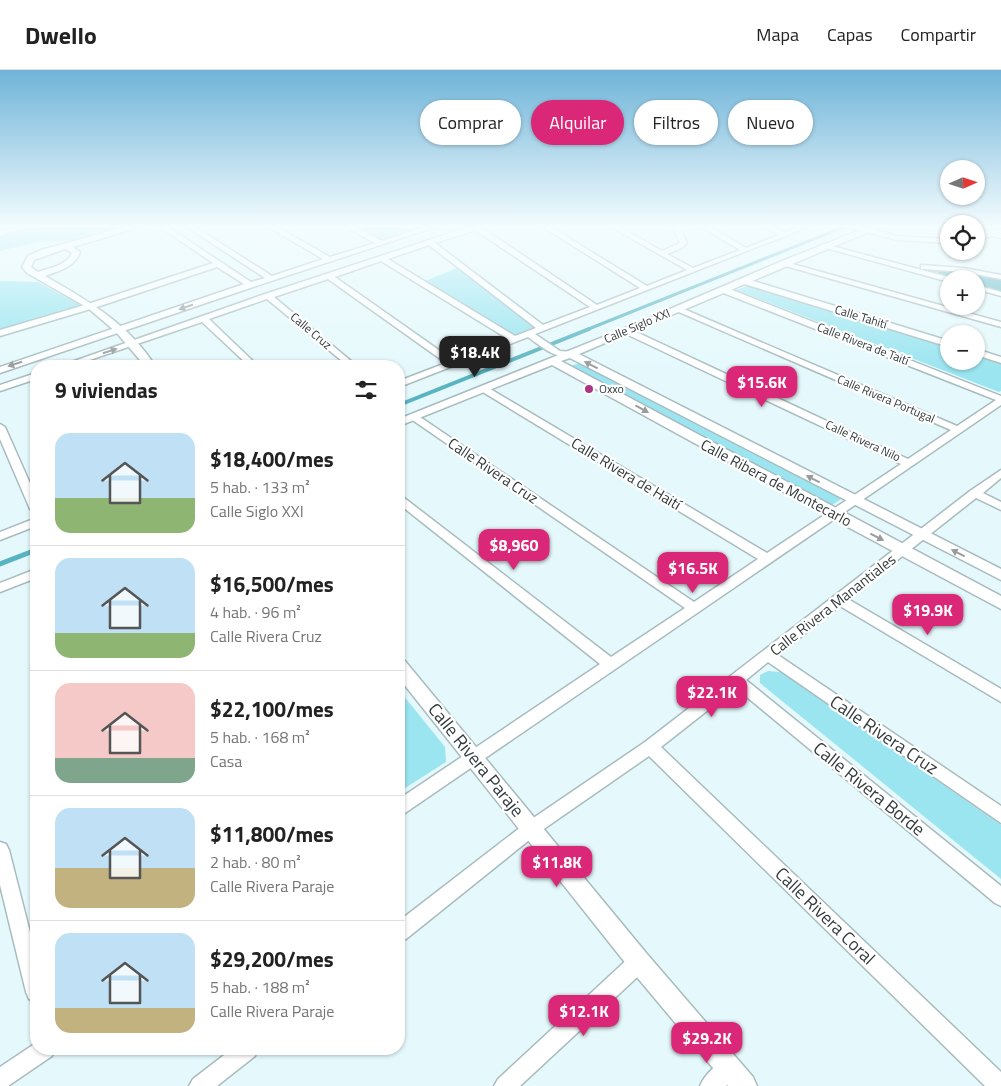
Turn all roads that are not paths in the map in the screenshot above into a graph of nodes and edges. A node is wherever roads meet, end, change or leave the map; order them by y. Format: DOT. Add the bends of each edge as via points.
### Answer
graph roads {
  1 [pos="187,274"];
  2 [pos="234,274"];
  3 [pos="265,274"];
  4 [pos="286,274"];
  5 [pos="334,274"];
  6 [pos="409,274"];
  7 [pos="471,274"];
  8 [pos="547,274"];
  9 [pos="623,274"];
  10 [pos="685,274"];
  11 [pos="757,274"];
  12 [pos="825,274"];
  13 [pos="987,274"];
  14 [pos="38,275"];
  15 [pos="329,276"];
  16 [pos="1001,277"];
  17 [pos="272,279"];
  18 [pos="744,280"];
  19 [pos="250,285"];
  20 [pos="647,289"];
  21 [pos="724,290"];
  22 [pos="985,290"];
  23 [pos="1001,294"];
  24 [pos="268,296"];
  25 [pos="91,306"];
  26 [pos="597,308"];
  27 [pos="676,309"];
  28 [pos="204,318"];
  29 [pos="1001,325"];
  30 [pos="543,329"];
  31 [pos="120,330"];
  32 [pos="626,330"];
  33 [pos="0,332"];
  34 [pos="530,334"];
  35 [pos="515,340"];
  36 [pos="940,341"];
  37 [pos="132,344"];
  38 [pos="559,355"];
  39 [pos="985,355"];
  40 [pos="85,360"];
  41 [pos="145,360"];
  42 [pos="248,360"];
  43 [pos="346,360"];
  44 [pos="1001,360"];
  45 [pos="453,364"];
  46 [pos="0,370"];
  47 [pos="30,378"];
  48 [pos="405,382"];
  49 [pos="0,388"];
  50 [pos="484,389"];
  51 [pos="1001,400"];
  52 [pos="414,417"];
  53 [pos="405,421"];
  54 [pos="0,427"];
  55 [pos="958,430"];
  56 [pos="908,462"];
  57 [pos="1001,473"];
  58 [pos="974,493"];
  59 [pos="30,495"];
  60 [pos="854,500"];
  61 [pos="405,504"];
  62 [pos="1001,506"];
  63 [pos="834,514"];
  64 [pos="30,524"];
  65 [pos="921,534"];
  66 [pos="0,536"];
  67 [pos="903,550"];
  68 [pos="768,559"];
  69 [pos="1001,575"];
  70 [pos="30,576"];
  71 [pos="0,588"];
  72 [pos="840,600"];
  73 [pos="1001,603"];
  74 [pos="696,609"];
  75 [pos="768,656"];
  76 [pos="612,666"];
  77 [pos="405,673"];
  78 [pos="736,680"];
  79 [pos="1001,696"];
  80 [pos="650,747"];
  81 [pos="474,757"];
  82 [pos="405,804"];
  83 [pos="1001,815"];
  84 [pos="532,828"];
  85 [pos="0,850"];
  86 [pos="1001,897"];
  87 [pos="405,927"];
  88 [pos="640,962"];
  89 [pos="30,968"];
  90 [pos="36,1055"];
  91 [pos="240,1055"];
  92 [pos="729,1068"];
  93 [pos="0,1079"];
  94 [pos="200,1086"];
  95 [pos="505,1086"];
  96 [pos="711,1086"];
  97 [pos="744,1086"];
  98 [pos="1000,1086"];
  1 -- 25 [label="street"];
  2 -- 19 [label="street"];
  3 -- 17 [label="street"];
  4 -- 17 [label="street"];
  5 -- 15 [label="street"];
  6 -- 35 [label="street"];
  7 -- 30 [label="street"];
  8 -- 26 [label="street"];
  9 -- 20 [label="street"];
  10 -- 20 [label="street, Calle Siglo XXI"];
  11 -- 18 [label="street, Calle Siglo XXI"];
  12 -- 29 [label="street"];
  13 -- 16 [label="street"];
  14 -- 25 [label="street"];
  15 -- 24 [label="street"];
  15 -- 45 [label="street"];
  17 -- 19 [label="street"];
  18 -- 21 [label="street, Calle Siglo XXI"];
  18 -- 36 [label="street, Calle Tahití"];
  19 -- 31 [label="street, one-way"];
  20 -- 26 [label="street, Calle Siglo XXI"];
  21 -- 27 [label="street, Calle Siglo XXI"];
  21 -- 51 [label="street, Calle Rivera de Taití"];
  22 -- 23 [label="street"];
  24 -- 28 [label="street"];
  24 -- 43 [label="street, Calle Cruz"];
  25 -- 31 [label="street"];
  25 -- 33 [label="street"];
  26 -- 30 [label="street, Calle Siglo XXI"];
  27 -- 32 [label="street, Calle Siglo XXI"];
  27 -- 55 [label="street, Calle Rivera Portugal"];
  28 -- 37 [label="street"];
  28 -- 42 [label="street"];
  30 -- 34 [label="street, Calle Siglo XXI"];
  31 -- 37 [label="street"];
  31 -- 46 [label="street, one-way"];
  32 -- 38 [label="street, Calle Siglo XXI"];
  32 -- 56 [label="street, Calle Rivera Nilo"];
  34 -- 35 [label="street, Calle Siglo XXI"];
  34 -- 38 [label="street"];
  35 -- 45 [label="street, Calle Siglo XXI"];
  40 -- 37 [label="street, one-way"];
  37 -- 41 [label="street"];
  38 -- 50 [label="street, Calle Siglo XXI"];
  60 -- 38 [label="street, Calle Ribera de Montecarlo, one-way"];
  38 -- 63 [label="street, Calle Ribera de Montecarlo, one-way"];
  39 -- 44 [label="street"];
  45 -- 48 [label="street, Calle Siglo XXI"];
  47 -- 49 [label="street"];
  50 -- 52 [label="street, Calle Siglo XXI"];
  50 -- 68 [label="street, Calle Rivera de Haití"];
  51 -- 55 [label="street"];
  52 -- 53 [label="street, Calle Siglo XXI"];
  52 -- 74 [label="street, Calle Rivera Cruz"];
  54 -- 59 [label="street"];
  55 -- 56 [label="street"];
  56 -- 60 [label="street"];
  57 -- 58 [label="street, Calle Rivera Manantiales"];
  58 -- 62 [label="street"];
  58 -- 65 [label="street, Calle Rivera Manantiales"];
  60 -- 63 [label="street"];
  60 -- 65 [label="street, Calle Ribera de Montecarlo"];
  61 -- 76 [label="street"];
  63 -- 67 [label="street, Calle Ribera de Montecarlo, one-way"];
  63 -- 68 [label="street"];
  64 -- 66 [label="street"];
  65 -- 67 [label="street, Calle Rivera Manantiales"];
  69 -- 65 [label="street, Calle Ribera de Montecarlo, one-way"];
  67 -- 72 [label="street, Calle Rivera Manantiales"];
  67 -- 73 [label="street, Calle Ribera de Montecarlo"];
  68 -- 74 [label="street"];
  70 -- 71 [label="street"];
  72 -- 75 [label="street, Calle Rivera Manantiales"];
  72 -- 79 [label="street"];
  74 -- 76 [label="street"];
  75 -- 78 [label="street, Calle Rivera Manantiales"];
  75 -- 83 [label="street, Calle Rivera Cruz"];
  76 -- 81 [label="street"];
  77 -- 81 [label="street, Calle Rivera Paraje"];
  78 -- 80 [label="street, Calle Rivera Manantiales"];
  78 -- 86 [label="street, Calle Rivera Borde"];
  80 -- 84 [label="street, Calle Rivera Manantiales"];
  80 -- 98 [label="street, Calle Rivera Coral"];
  81 -- 82 [label="street"];
  81 -- 84 [label="street, Calle Rivera Paraje"];
  84 -- 87 [label="street, Calle Rivera Manantiales"];
  84 -- 88 [label="street, Calle Rivera Paraje"];
  85 -- 89 [label="street"];
  88 -- 92 [label="street, Calle Rivera Paraje"];
  88 -- 95 [label="street"];
  90 -- 93 [label="street"];
  91 -- 94 [label="street"];
  92 -- 96 [label="street"];
  92 -- 97 [label="street, Calle Rivera Paraje"];
}
